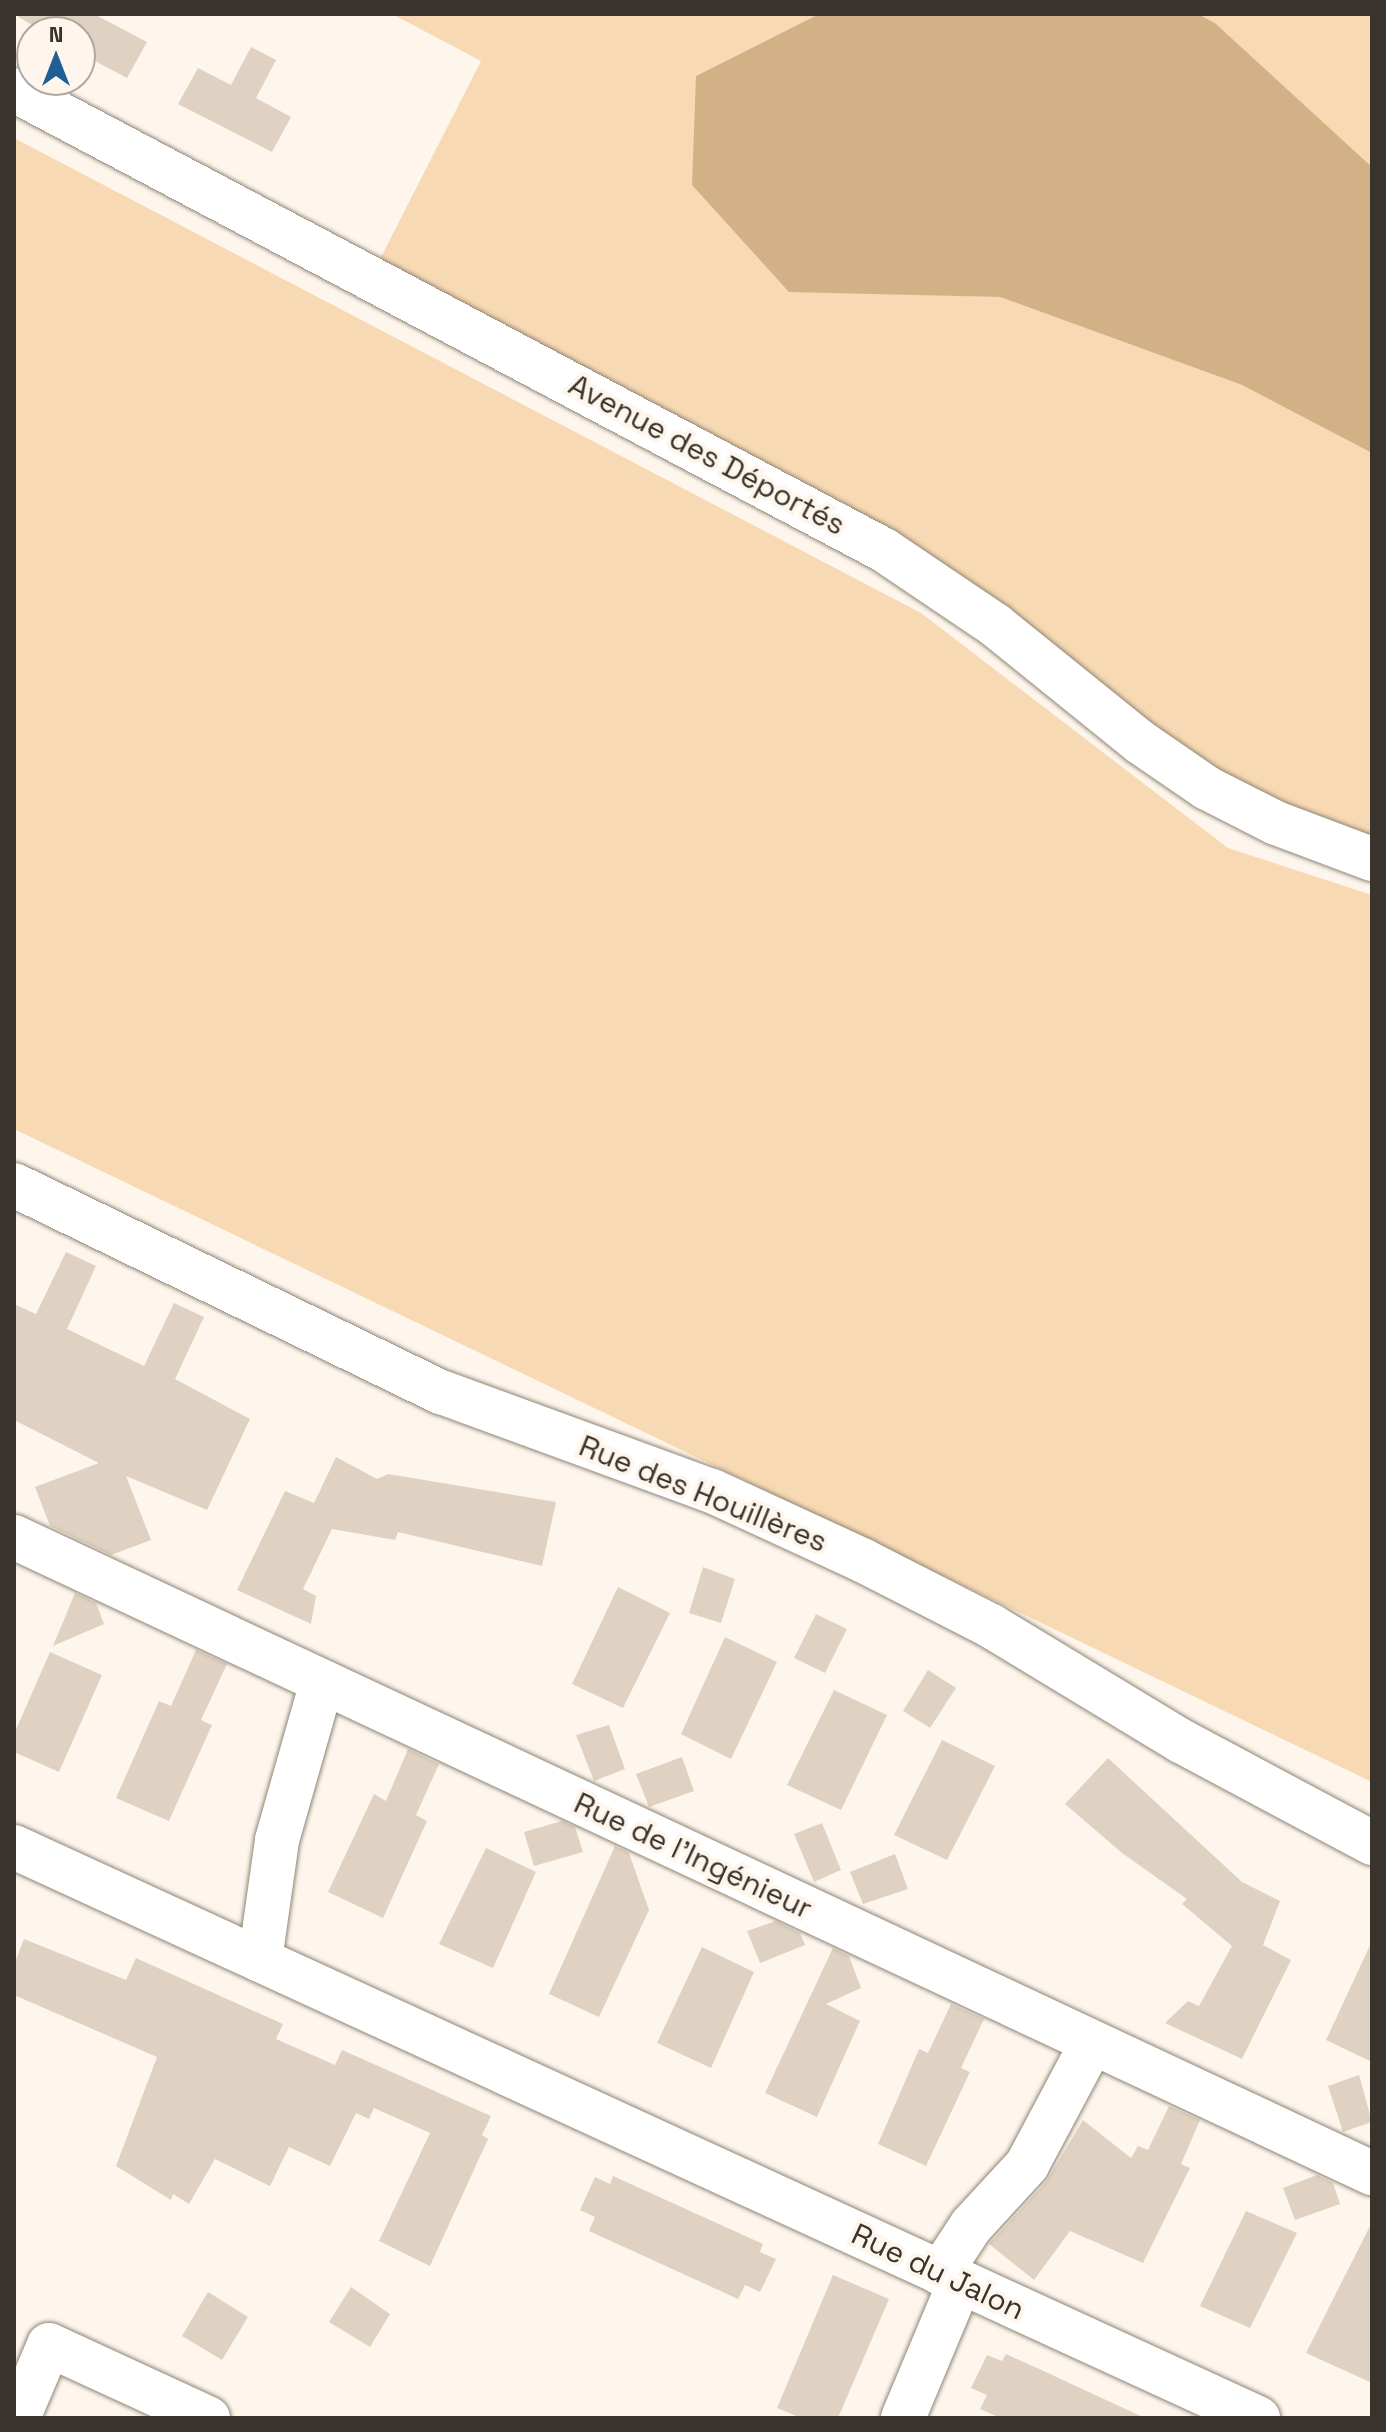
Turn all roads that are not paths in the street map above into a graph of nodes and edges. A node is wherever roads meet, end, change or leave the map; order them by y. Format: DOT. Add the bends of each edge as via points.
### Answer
graph roads {
  1 [pos="14,90"];
  2 [pos="1372,859"];
  3 [pos="14,1185"];
  4 [pos="14,1537"];
  5 [pos="322,1682"];
  6 [pos="1372,1843"];
  7 [pos="14,1847"];
  8 [pos="260,1960"];
  9 [pos="1092,2043"];
  10 [pos="1372,2173"];
  11 [pos="950,2277"];
  12 [pos="160,2406"];
  13 [pos="18,2418"];
  14 [pos="208,2418"];
  15 [pos="903,2418"];
  16 [pos="1258,2418"];
  1 -- 2 [label="street, Avenue des Déportés" via="884,550 995,625 1140,742 1207,788 1276,823"];
  3 -- 6 [label="street, Rue des Houillères" via="441,1392 712,1491 864,1561 991,1626 1181,1741"];
  4 -- 5 [label="street, Rue de l'Ingénieur"];
  5 -- 8 [label="street" via="277,1840"];
  5 -- 9 [label="street, Rue de l'Ingénieur"];
  7 -- 8 [label="street, Rue du Jalon"];
  8 -- 11 [label="street, Rue du Jalon"];
  9 -- 10 [label="street, Rue de l'Ingénieur"];
  9 -- 11 [label="street" via="1027,2165 971,2226"];
  11 -- 15 [label="street"];
  11 -- 16 [label="street, Rue du Jalon"];
  12 -- 13 [label="street" via="49,2345"];
  12 -- 14 [label="street"];
}
